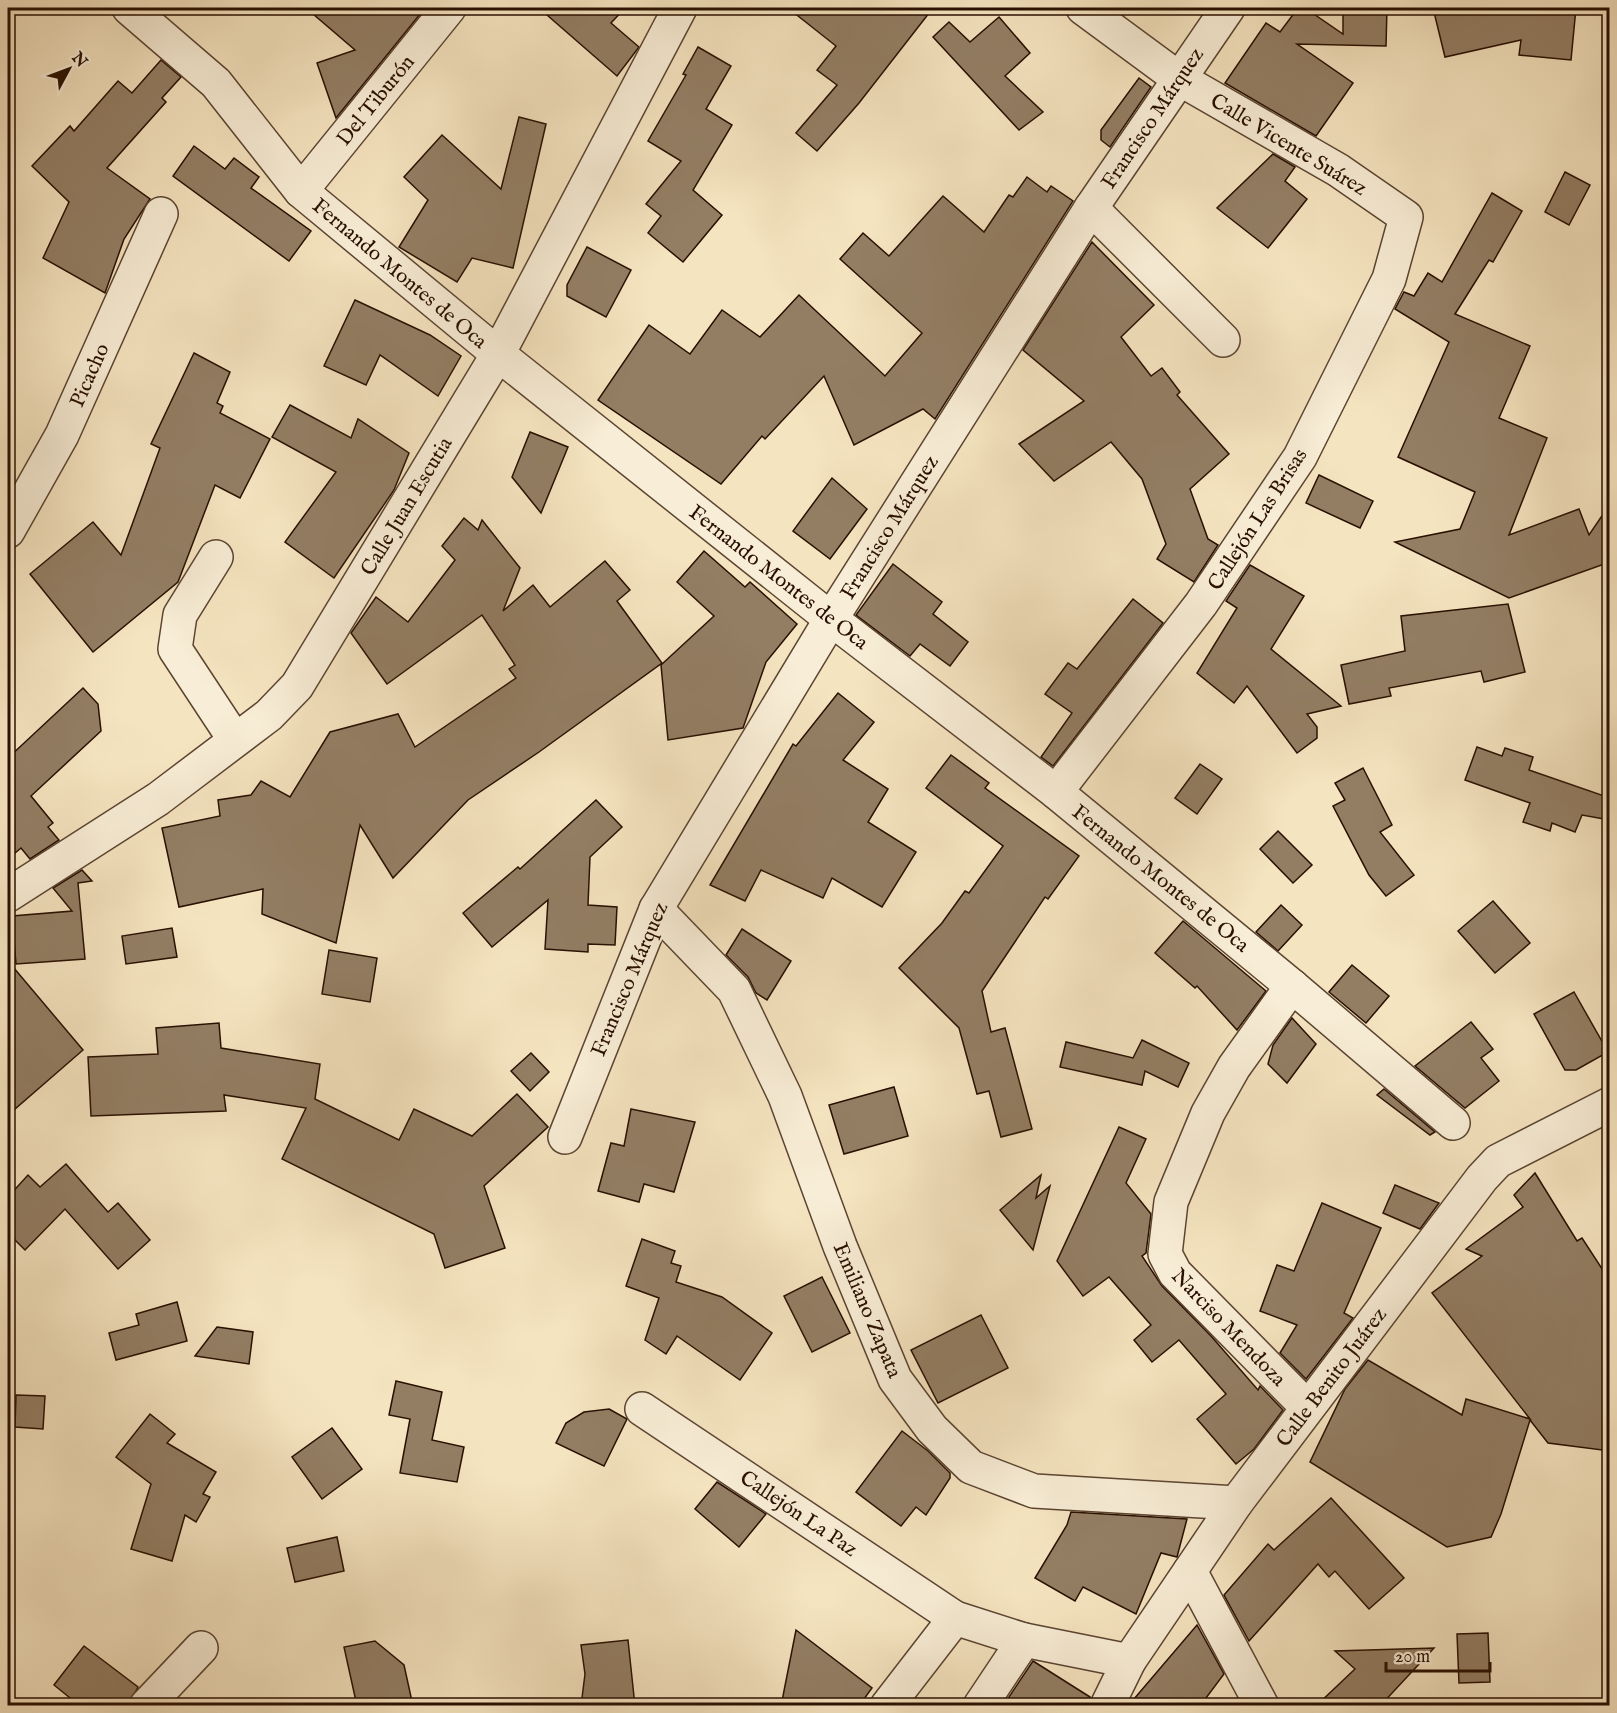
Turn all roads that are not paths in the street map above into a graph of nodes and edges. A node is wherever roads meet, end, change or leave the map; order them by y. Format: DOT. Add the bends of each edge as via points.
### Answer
graph roads {
  1 [pos="129,8"];
  2 [pos="449,8"];
  3 [pos="680,8"];
  4 [pos="1083,8"];
  5 [pos="1228,8"];
  6 [pos="1178,78"];
  7 [pos="301,192"];
  8 [pos="1091,208"];
  9 [pos="161,214"];
  10 [pos="1406,217"];
  11 [pos="1223,340"];
  12 [pos="498,354"];
  13 [pos="8,531"];
  14 [pos="216,557"];
  15 [pos="831,619"];
  16 [pos="236,740"];
  17 [pos="1056,792"];
  18 [pos="8,895"];
  19 [pos="656,909"];
  20 [pos="1292,986"];
  21 [pos="1610,1104"];
  22 [pos="1453,1124"];
  23 [pos="565,1137"];
  24 [pos="1307,1407"];
  25 [pos="642,1408"];
  26 [pos="1236,1503"];
  27 [pos="1190,1571"];
  28 [pos="955,1618"];
  29 [pos="1024,1640"];
  30 [pos="201,1648"];
  31 [pos="1129,1660"];
  32 [pos="146,1706"];
  33 [pos="887,1706"];
  34 [pos="980,1706"];
  35 [pos="1107,1706"];
  36 [pos="1262,1706"];
  1 -- 7 [label="street, Fernando Montes de Oca" via="216,83"];
  2 -- 7 [label="street, Del Tiburón"];
  3 -- 12 [label="street, Calle Juan Escutia"];
  4 -- 6 [label="street, Calle Vicente Suárez"];
  5 -- 6 [label="street, Francisco Márquez"];
  6 -- 8 [label="street, Francisco Márquez"];
  6 -- 10 [label="street, Calle Vicente Suárez" via="1338,170"];
  7 -- 12 [label="street, Fernando Montes de Oca"];
  8 -- 11 [label="street"];
  8 -- 15 [label="street, Francisco Márquez"];
  9 -- 13 [label="street, Picacho" via="62,435"];
  10 -- 17 [label="street, Callejón Las Brisas" via="1389,279 1300,457 1201,604"];
  12 -- 15 [label="street, Fernando Montes de Oca"];
  12 -- 16 [label="street, Calle Juan Escutia" via="297,686 269,715"];
  14 -- 16 [label="street" via="180,615 175,649"];
  15 -- 17 [label="street, Fernando Montes de Oca"];
  15 -- 19 [label="street, Francisco Márquez"];
  16 -- 18 [label="street, Calle Juan Escutia" via="158,799"];
  17 -- 20 [label="street, Fernando Montes de Oca"];
  19 -- 23 [label="street, Francisco Márquez"];
  19 -- 26 [label="street, Emiliano Zapata" via="734,990 785,1096 840,1246 895,1379 932,1429 971,1467 1034,1491"];
  20 -- 22 [label="street, Fernando Montes de Oca"];
  20 -- 24 [label="street, Narciso Mendoza" via="1234,1067 1208,1113 1171,1202 1165,1254 1174,1273"];
  21 -- 24 [label="street, Calle Benito Juárez" via="1498,1161"];
  24 -- 26 [label="street, Calle Benito Juárez"];
  25 -- 28 [label="street, Callejón La Paz"];
  26 -- 27 [label="street, Calle Benito Juárez"];
  27 -- 31 [label="street, Calle Benito Juárez"];
  27 -- 36 [label="street"];
  28 -- 29 [label="street"];
  28 -- 33 [label="street"];
  29 -- 31 [label="street"];
  29 -- 34 [label="street"];
  30 -- 32 [label="street"];
  31 -- 35 [label="street, Calle Benito Juárez"];
}
